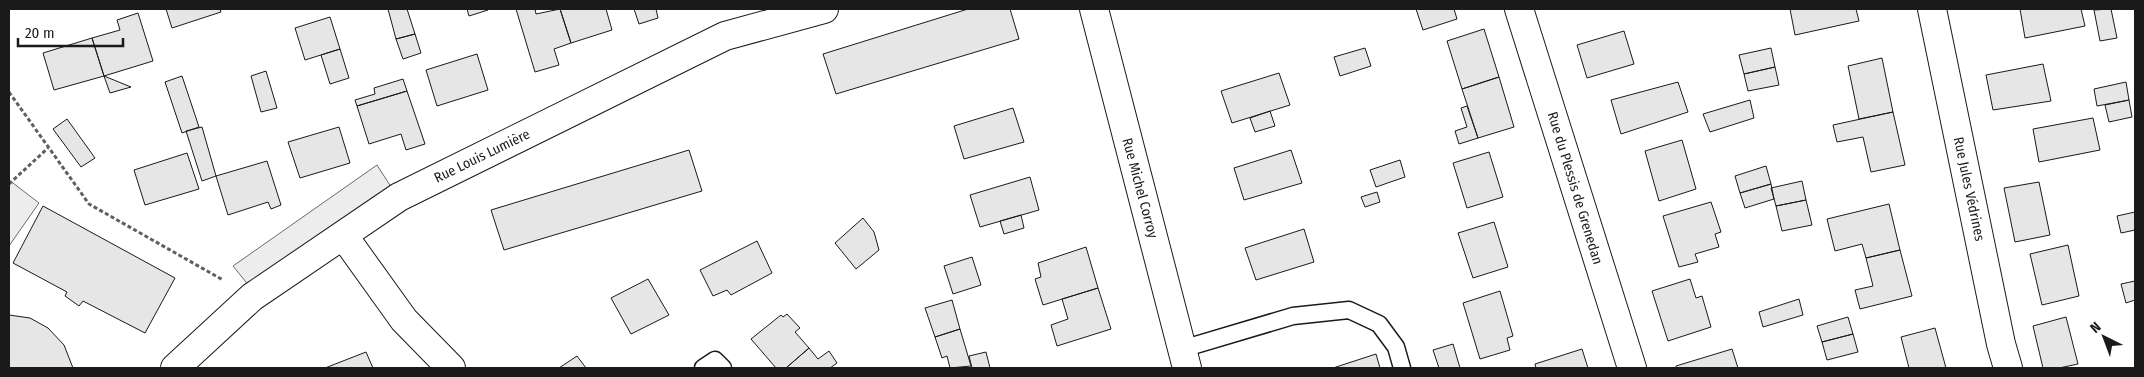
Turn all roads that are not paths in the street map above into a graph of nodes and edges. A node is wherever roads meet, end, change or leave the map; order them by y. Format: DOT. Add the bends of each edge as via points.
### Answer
graph roads {
  1 [pos="824,9"];
  2 [pos="1094,9"];
  3 [pos="1519,9"];
  4 [pos="1932,9"];
  5 [pos="343,235"];
  6 [pos="1185,359"];
  7 [pos="175,368"];
  8 [pos="451,368"];
  9 [pos="703,368"];
  10 [pos="723,368"];
  11 [pos="1402,368"];
  12 [pos="1632,368"];
  13 [pos="2008,368"];
  1 -- 5 [label="street, Rue Louis Lumière" via="725,36 399,197"];
  2 -- 6 [label="street, Rue Michel Corroy"];
  3 -- 12 [label="street, Rue du Plessis de Grenedan"];
  4 -- 13 [label="street, Rue Jules Védrines"];
  5 -- 7 [label="street, Rue Louis Lumière" via="252,296"];
  5 -- 8 [label="street" via="404,320"];
  6 -- 11 [label="lane" via="1293,316 1349,310 1379,324 1396,348"];
  9 -- 10 [label="lane" via="715,360"];
}
